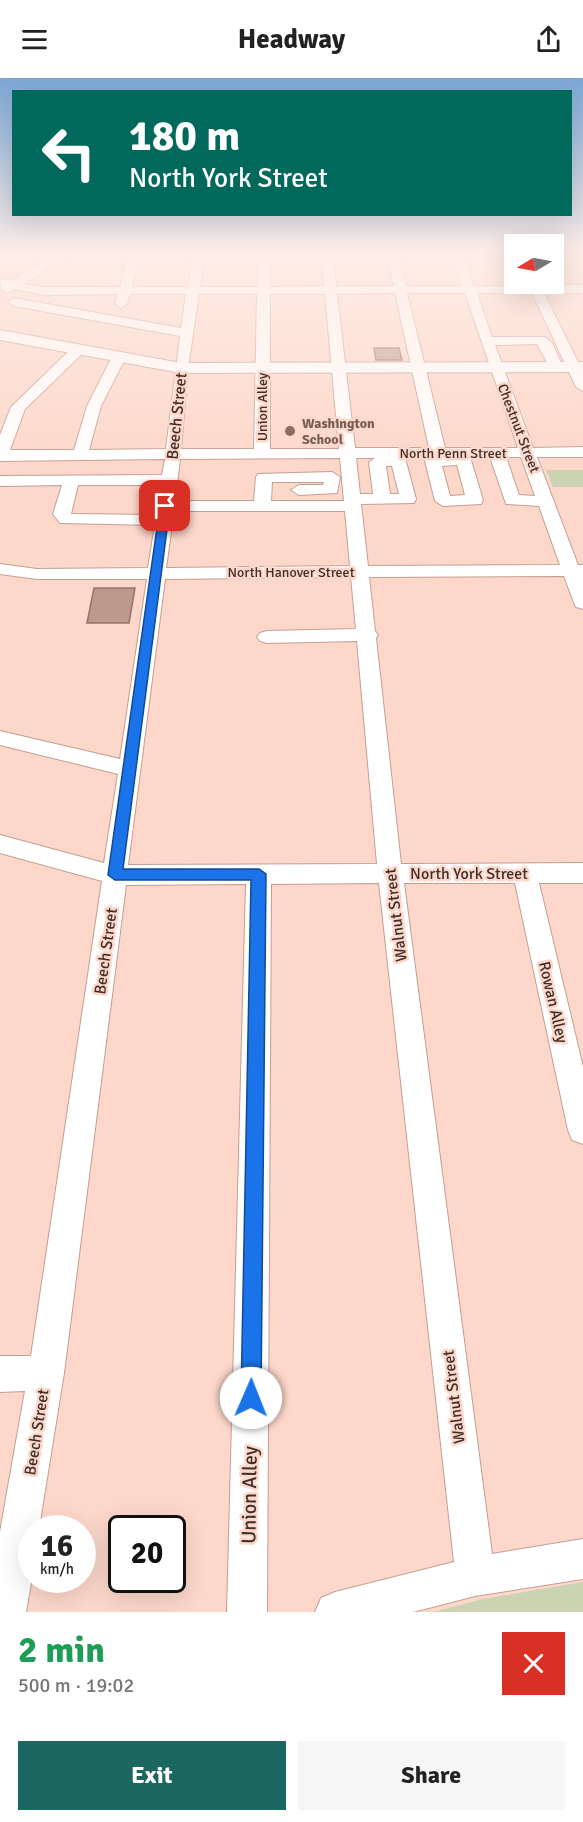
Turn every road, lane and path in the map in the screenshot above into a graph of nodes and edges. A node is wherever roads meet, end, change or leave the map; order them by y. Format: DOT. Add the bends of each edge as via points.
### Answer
graph roads {
  1 [pos="138,325"];
  2 [pos="188,325"];
  3 [pos="263,325"];
  4 [pos="334,325"];
  5 [pos="409,325"];
  6 [pos="482,325"];
  7 [pos="555,325"];
  8 [pos="186,333"];
  9 [pos="0,334"];
  10 [pos="487,341"];
  11 [pos="78,350"];
  12 [pos="119,357"];
  13 [pos="496,367"];
  14 [pos="556,367"];
  15 [pos="578,367"];
  16 [pos="181,368"];
  17 [pos="262,368"];
  18 [pos="419,368"];
  19 [pos="338,369"];
  20 [pos="583,387"];
  21 [pos="0,407"];
  22 [pos="18,407"];
  23 [pos="496,452"];
  24 [pos="583,452"];
  25 [pos="262,453"];
  26 [pos="348,453"];
  27 [pos="528,453"];
  28 [pos="0,455"];
  29 [pos="80,455"];
  30 [pos="173,455"];
  31 [pos="434,455"];
  32 [pos="399,461"];
  33 [pos="72,480"];
  34 [pos="169,480"];
  35 [pos="0,481"];
  36 [pos="382,499"];
  37 [pos="546,501"];
  38 [pos="354,503"];
  39 [pos="164,513"];
  40 [pos="0,568"];
  41 [pos="578,570"];
  42 [pos="361,572"];
  43 [pos="155,574"];
  44 [pos="583,603"];
  45 [pos="368,635"];
  46 [pos="267,637"];
  47 [pos="0,738"];
  48 [pos="129,769"];
  49 [pos="0,844"];
  50 [pos="390,873"];
  51 [pos="583,873"];
  52 [pos="259,874"];
  53 [pos="525,874"];
  54 [pos="115,875"];
  55 [pos="583,1130"];
  56 [pos="46,1373"];
  57 [pos="0,1374"];
  58 [pos="583,1559"];
  59 [pos="474,1576"];
  60 [pos="6,1612"];
  61 [pos="248,1612"];
  62 [pos="335,1612"];
  1 -- 8 [label="street"];
  2 -- 8 [label="street, Beech Street"];
  3 -- 17 [label="street, Union Alley"];
  4 -- 19 [label="street, Walnut Street"];
  5 -- 18 [label="street"];
  6 -- 10 [label="street, Chestnut Street"];
  7 -- 15 [label="street"];
  8 -- 16 [label="street, Beech Street"];
  9 -- 11 [label="main road"];
  10 -- 13 [label="street, Chestnut Street"];
  10 -- 14 [label="street" via="540,340"];
  11 -- 12 [label="main road"];
  11 -- 22 [label="street"];
  12 -- 16 [label="main road"];
  12 -- 29 [label="street" via="94,406"];
  13 -- 14 [label="main road"];
  13 -- 18 [label="main road"];
  13 -- 27 [label="street, Chestnut Street"];
  14 -- 15 [label="main road"];
  15 -- 20 [label="street"];
  16 -- 17 [label="main road"];
  16 -- 30 [label="street, Beech Street"];
  17 -- 19 [label="main road"];
  17 -- 25 [label="street, Union Alley"];
  18 -- 19 [label="main road"];
  18 -- 31 [label="street"];
  19 -- 26 [label="street, Walnut Street"];
  21 -- 22 [label="street"];
  22 -- 28 [label="street"];
  23 -- 27 [label="street, North Penn Street"];
  23 -- 31 [label="street, North Penn Street"];
  23 -- 37 [label="street" via="512,500"];
  24 -- 27 [label="street, North Penn Street"];
  25 -- 26 [label="street, North Penn Street"];
  25 -- 30 [label="street, North Penn Street"];
  26 -- 31 [label="street, North Penn Street"];
  26 -- 38 [label="street, Walnut Street"];
  27 -- 37 [label="street, Chestnut Street"];
  28 -- 29 [label="street, North Penn Street"];
  29 -- 30 [label="street, North Penn Street"];
  30 -- 34 [label="street, Beech Street"];
  31 -- 32 [label="street"];
  32 -- 36 [label="street" via="377,462"];
  32 -- 36 [label="street" via="408,499"];
  33 -- 34 [label="street"];
  33 -- 35 [label="street"];
  33 -- 39 [label="street" via="62,514 66,519"];
  34 -- 39 [label="street, Beech Street"];
  36 -- 38 [label="street"];
  37 -- 41 [label="street, Chestnut Street"];
  38 -- 39 [label="street" via="262,498"];
  38 -- 42 [label="street, Walnut Street"];
  39 -- 43 [label="street, Beech Street"];
  40 -- 43 [label="street, North Hanover Street" via="37,574"];
  41 -- 42 [label="street, North Hanover Street"];
  41 -- 44 [label="street, Chestnut Street"];
  42 -- 43 [label="street, North Hanover Street"];
  42 -- 45 [label="street, Walnut Street"];
  43 -- 48 [label="street, Beech Street"];
  45 -- 46 [label="street"];
  45 -- 50 [label="street, Walnut Street"];
  47 -- 48 [label="street"];
  48 -- 54 [label="street, Beech Street"];
  49 -- 54 [label="street, North York Street"];
  50 -- 52 [label="street, North York Street"];
  50 -- 53 [label="street, North York Street"];
  50 -- 59 [label="street, Walnut Street"];
  51 -- 53 [label="street, North York Street"];
  52 -- 54 [label="street, North York Street"];
  52 -- 61 [label="street, Union Alley"];
  53 -- 55 [label="street, Rowan Alley"];
  54 -- 56 [label="street, Beech Street"];
  56 -- 57 [label="street"];
  56 -- 60 [label="street, Beech Street"];
  58 -- 59 [label="street"];
  59 -- 62 [label="street"];
}
